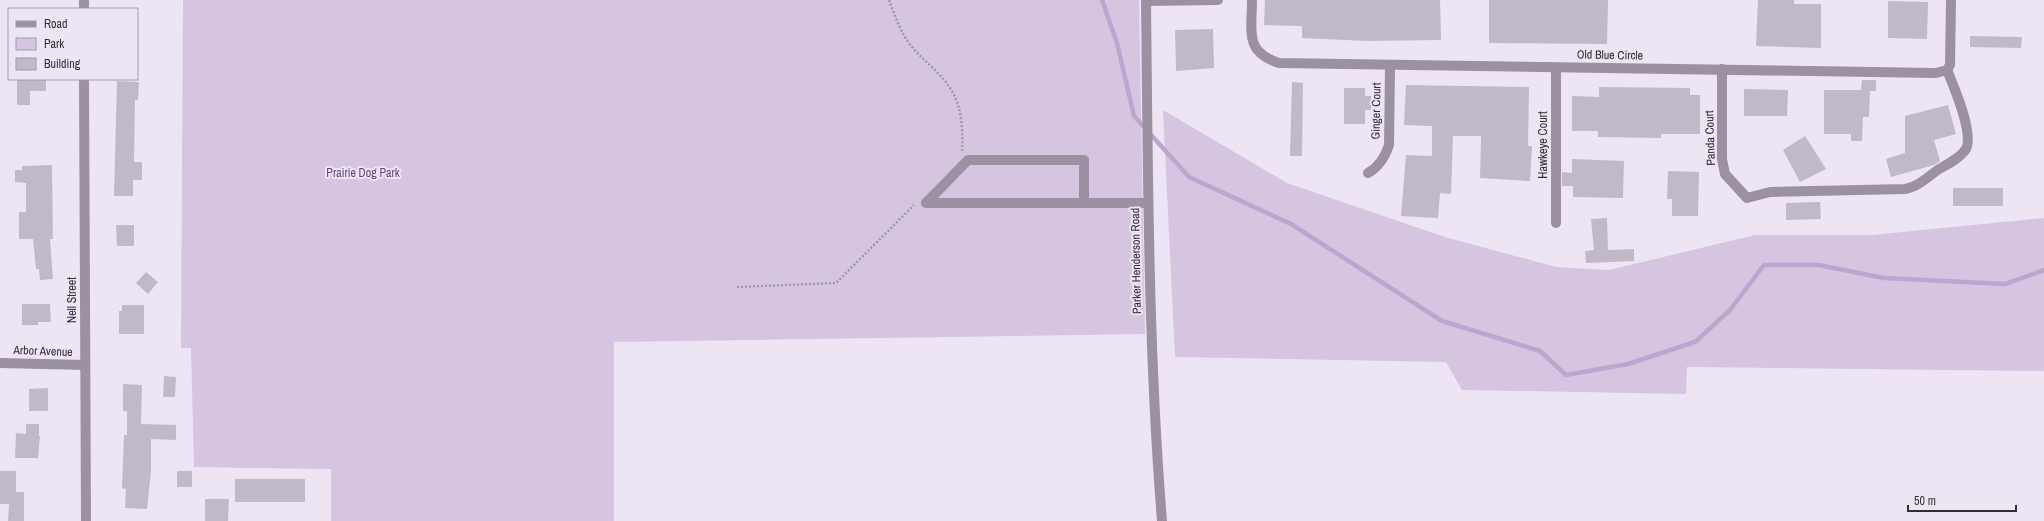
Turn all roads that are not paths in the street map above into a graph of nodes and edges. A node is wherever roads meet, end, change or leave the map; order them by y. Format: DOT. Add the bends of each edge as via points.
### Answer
graph roads {
  1 [pos="1218,0"];
  2 [pos="1252,0"];
  3 [pos="1950,0"];
  4 [pos="1146,1"];
  5 [pos="1390,66"];
  6 [pos="1556,68"];
  7 [pos="1722,69"];
  8 [pos="1947,70"];
  9 [pos="84,80"];
  10 [pos="1368,173"];
  11 [pos="1084,202"];
  12 [pos="1148,202"];
  13 [pos="1556,223"];
  14 [pos="0,363"];
  15 [pos="85,365"];
  16 [pos="86,521"];
  17 [pos="1162,521"];
  1 -- 4 [label="street"];
  2 -- 5 [label="street, Old Blue Circle" via="1254,48 1265,59 1279,63"];
  3 -- 8 [label="street" via="1952,32 1950,65"];
  4 -- 12 [label="street, Parker Henderson Road"];
  5 -- 6 [label="street, Old Blue Circle"];
  5 -- 10 [label="street, Ginger Court" via="1389,145 1386,155 1375,169"];
  6 -- 7 [label="street, Old Blue Circle"];
  6 -- 13 [label="street, Hawkeye Court"];
  7 -- 8 [label="street, Old Blue Circle" via="1936,73"];
  7 -- 8 [label="street, Panda Court" via="1722,159 1725,174 1747,198 1770,192 1905,189 1915,186 1962,154 1968,144 1966,125"];
  9 -- 15 [label="street, Nell Street"];
  11 -- 11 [label="street" via="1076,202 926,202 968,160 1084,160"];
  11 -- 12 [label="street"];
  12 -- 17 [label="street, Parker Henderson Road" via="1156,449"];
  14 -- 15 [label="street, Arbor Avenue"];
  15 -- 16 [label="street, Nell Street"];
}
